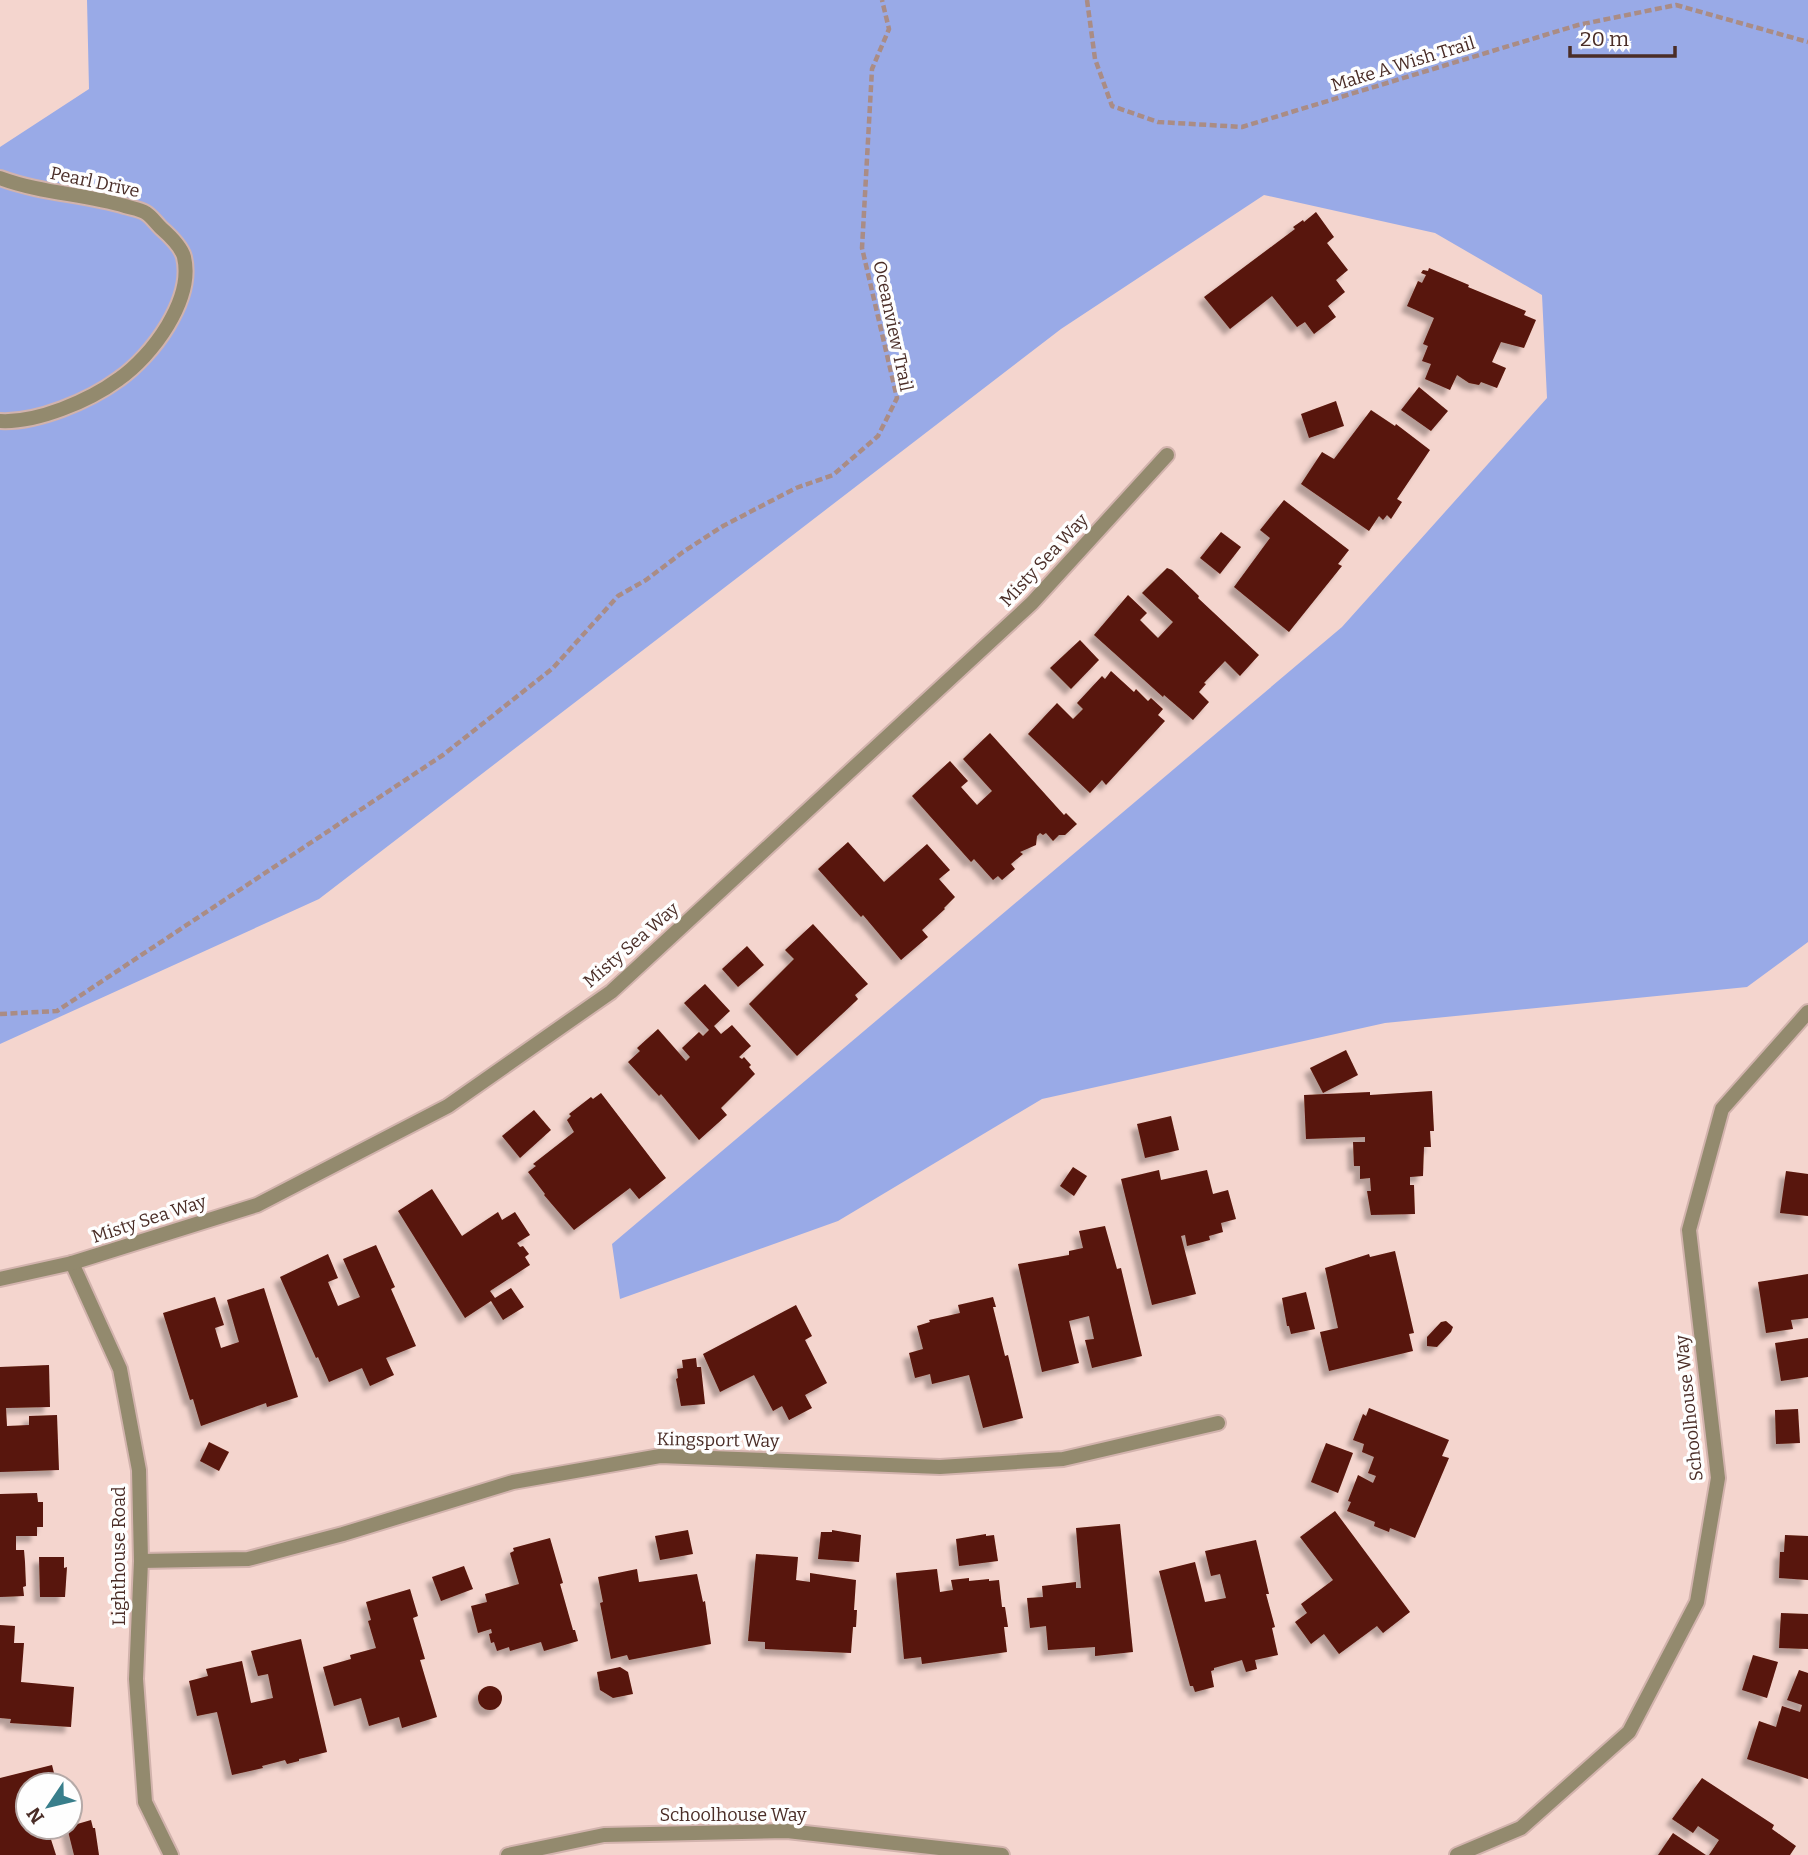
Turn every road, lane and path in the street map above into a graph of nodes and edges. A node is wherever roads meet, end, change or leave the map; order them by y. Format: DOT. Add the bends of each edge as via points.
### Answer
graph roads {
  1 [pos="882,0"];
  2 [pos="1087,0"];
  3 [pos="1808,42"];
  4 [pos="0,178"];
  5 [pos="0,421"];
  6 [pos="1167,456"];
  7 [pos="1808,1012"];
  8 [pos="0,1014"];
  9 [pos="72,1264"];
  10 [pos="0,1279"];
  11 [pos="1218,1423"];
  12 [pos="141,1561"];
  13 [pos="171,1855"];
  14 [pos="508,1855"];
  15 [pos="1002,1855"];
  16 [pos="1457,1855"];
  1 -- 8 [label="path, Oceanview Trail" via="889,29 872,69 862,248 897,398 878,436 833,475 796,488 723,526 618,596 553,668 432,762 57,1011"];
  2 -- 3 [label="path, Make A Wish Trail" via="1095,59 1112,106 1158,122 1230,127 1578,25 1676,5"];
  4 -- 5 [label="street, Pearl Drive" via="145,212 184,256 179,305 144,358 118,380 43,417"];
  6 -- 9 [label="street, Misty Sea Way" via="1032,603 611,992 448,1106 257,1205"];
  7 -- 16 [label="street, Schoolhouse Way" via="1722,1109 1689,1230 1718,1478 1697,1602 1629,1732 1521,1828"];
  9 -- 10 [label="street, Misty Sea Way"];
  9 -- 12 [label="street, Lighthouse Road" via="120,1369 139,1470"];
  11 -- 12 [label="street, Kingsport Way" via="1063,1458 940,1467 660,1456 513,1482 248,1559"];
  12 -- 13 [label="street, Lighthouse Road" via="136,1679 145,1802"];
  14 -- 15 [label="street, Schoolhouse Way" via="604,1835 787,1831"];
}
